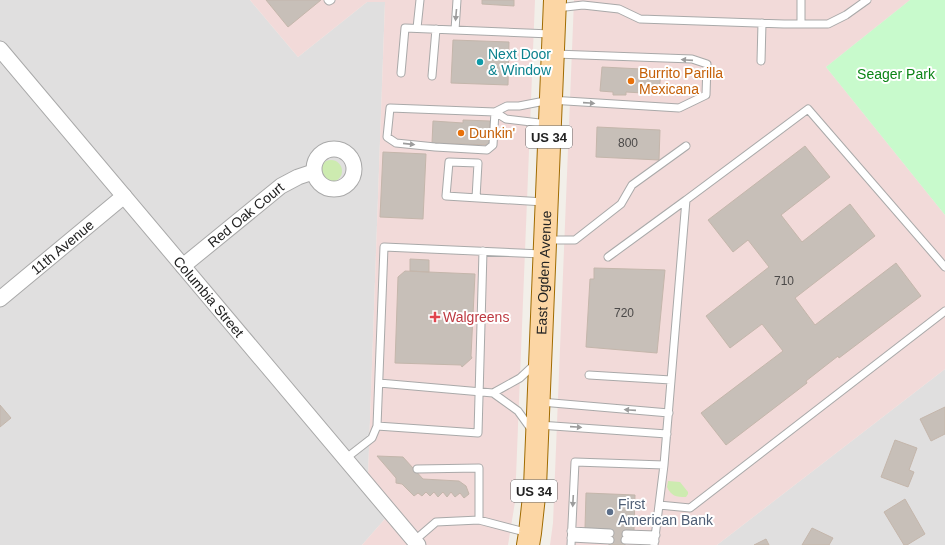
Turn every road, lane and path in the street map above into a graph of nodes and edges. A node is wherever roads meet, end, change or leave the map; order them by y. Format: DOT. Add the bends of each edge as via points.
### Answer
graph roads {
  1 [pos="420,0"];
  2 [pos="457,0"];
  3 [pos="606,0"];
  4 [pos="801,0"];
  5 [pos="866,0"];
  6 [pos="555,4"];
  7 [pos="606,8"];
  8 [pos="762,23"];
  9 [pos="801,24"];
  10 [pos="417,28"];
  11 [pos="436,29"];
  12 [pos="455,30"];
  13 [pos="553,44"];
  14 [pos="0,49"];
  15 [pos="761,61"];
  16 [pos="401,73"];
  17 [pos="432,76"];
  18 [pos="550,100"];
  19 [pos="495,112"];
  20 [pos="550,124"];
  21 [pos="686,146"];
  22 [pos="313,172"];
  23 [pos="124,196"];
  24 [pos="476,198"];
  25 [pos="686,200"];
  26 [pos="546,202"];
  27 [pos="544,247"];
  28 [pos="483,251"];
  29 [pos="608,257"];
  30 [pos="183,266"];
  31 [pos="945,267"];
  32 [pos="0,299"];
  33 [pos="945,311"];
  34 [pos="540,361"];
  35 [pos="588,375"];
  36 [pos="671,380"];
  37 [pos="379,383"];
  38 [pos="479,392"];
  39 [pos="493,393"];
  40 [pos="538,402"];
  41 [pos="669,413"];
  42 [pos="377,426"];
  43 [pos="537,431"];
  44 [pos="667,434"];
  45 [pos="345,459"];
  46 [pos="664,465"];
  47 [pos="417,469"];
  48 [pos="659,505"];
  49 [pos="479,520"];
  50 [pos="610,536"];
  51 [pos="626,537"];
  52 [pos="571,538"];
  53 [pos="529,539"];
  54 [pos="655,540"];
  55 [pos="414,544"];
  1 -- 10 [label="lane"];
  2 -- 12 [label="lane, one-way"];
  3 -- 7 [label="lane"];
  4 -- 9 [label="lane"];
  5 -- 9 [label="lane" via="846,16 828,24"];
  6 -- 7 [label="lane"];
  6 -- 13 [label="main road, East Ogden Avenue / US 34"];
  7 -- 8 [label="lane" via="619,9 640,19"];
  8 -- 9 [label="lane"];
  8 -- 15 [label="lane"];
  10 -- 11 [label="lane"];
  10 -- 16 [label="lane" via="405,28"];
  11 -- 12 [label="lane"];
  11 -- 17 [label="lane"];
  12 -- 13 [label="lane"];
  13 -- 18 [label="main road, East Ogden Avenue / US 34"];
  18 -- 13 [label="lane, one-way" via="679,108 706,95 707,64 692,60"];
  14 -- 23 [label="street, Columbia Street"];
  18 -- 19 [label="lane" via="507,106"];
  18 -- 20 [label="main road, East Ogden Avenue / US 34"];
  19 -- 19 [label="lane, one-way" via="390,108 387,137 396,143 487,150 493,145"];
  19 -- 20 [label="lane" via="506,119"];
  20 -- 26 [label="main road, East Ogden Avenue / US 34"];
  21 -- 27 [label="lane" via="632,185 621,204 575,240"];
  22 -- 30 [label="street, Red Oak Court" via="281,186"];
  23 -- 30 [label="street, Columbia Street"];
  23 -- 32 [label="street, 11th Avenue"];
  24 -- 24 [label="lane" via="446,196 448,162 478,163"];
  24 -- 26 [label="lane"];
  25 -- 29 [label="lane"];
  25 -- 31 [label="lane" via="808,109"];
  25 -- 36 [label="lane"];
  26 -- 27 [label="main road, East Ogden Avenue / US 34"];
  27 -- 28 [label="lane"];
  27 -- 34 [label="main road, East Ogden Avenue / US 34"];
  28 -- 37 [label="lane" via="384,247"];
  28 -- 38 [label="lane"];
  30 -- 45 [label="street, Columbia Street"];
  33 -- 48 [label="lane" via="690,508"];
  34 -- 39 [label="lane" via="520,378"];
  34 -- 40 [label="main road, East Ogden Avenue / US 34"];
  35 -- 36 [label="lane"];
  36 -- 41 [label="lane"];
  37 -- 38 [label="lane"];
  37 -- 42 [label="lane"];
  38 -- 39 [label="lane"];
  38 -- 42 [label="lane" via="478,433"];
  39 -- 43 [label="lane" via="518,411"];
  41 -- 40 [label="lane, one-way"];
  40 -- 43 [label="main road, East Ogden Avenue / US 34"];
  41 -- 44 [label="lane"];
  42 -- 45 [label="lane" via="372,438"];
  43 -- 44 [label="lane, one-way"];
  43 -- 53 [label="main road, East Ogden Avenue / US 34" via="535,487"];
  44 -- 46 [label="lane"];
  45 -- 55 [label="street, Columbia Street"];
  46 -- 48 [label="lane"];
  46 -- 52 [label="lane, one-way" via="575,462"];
  47 -- 49 [label="lane" via="479,468"];
  48 -- 54 [label="lane"];
  49 -- 53 [label="lane"];
  49 -- 55 [label="lane" via="436,522"];
  50 -- 52 [label="lane"];
  51 -- 54 [label="lane"];
}
